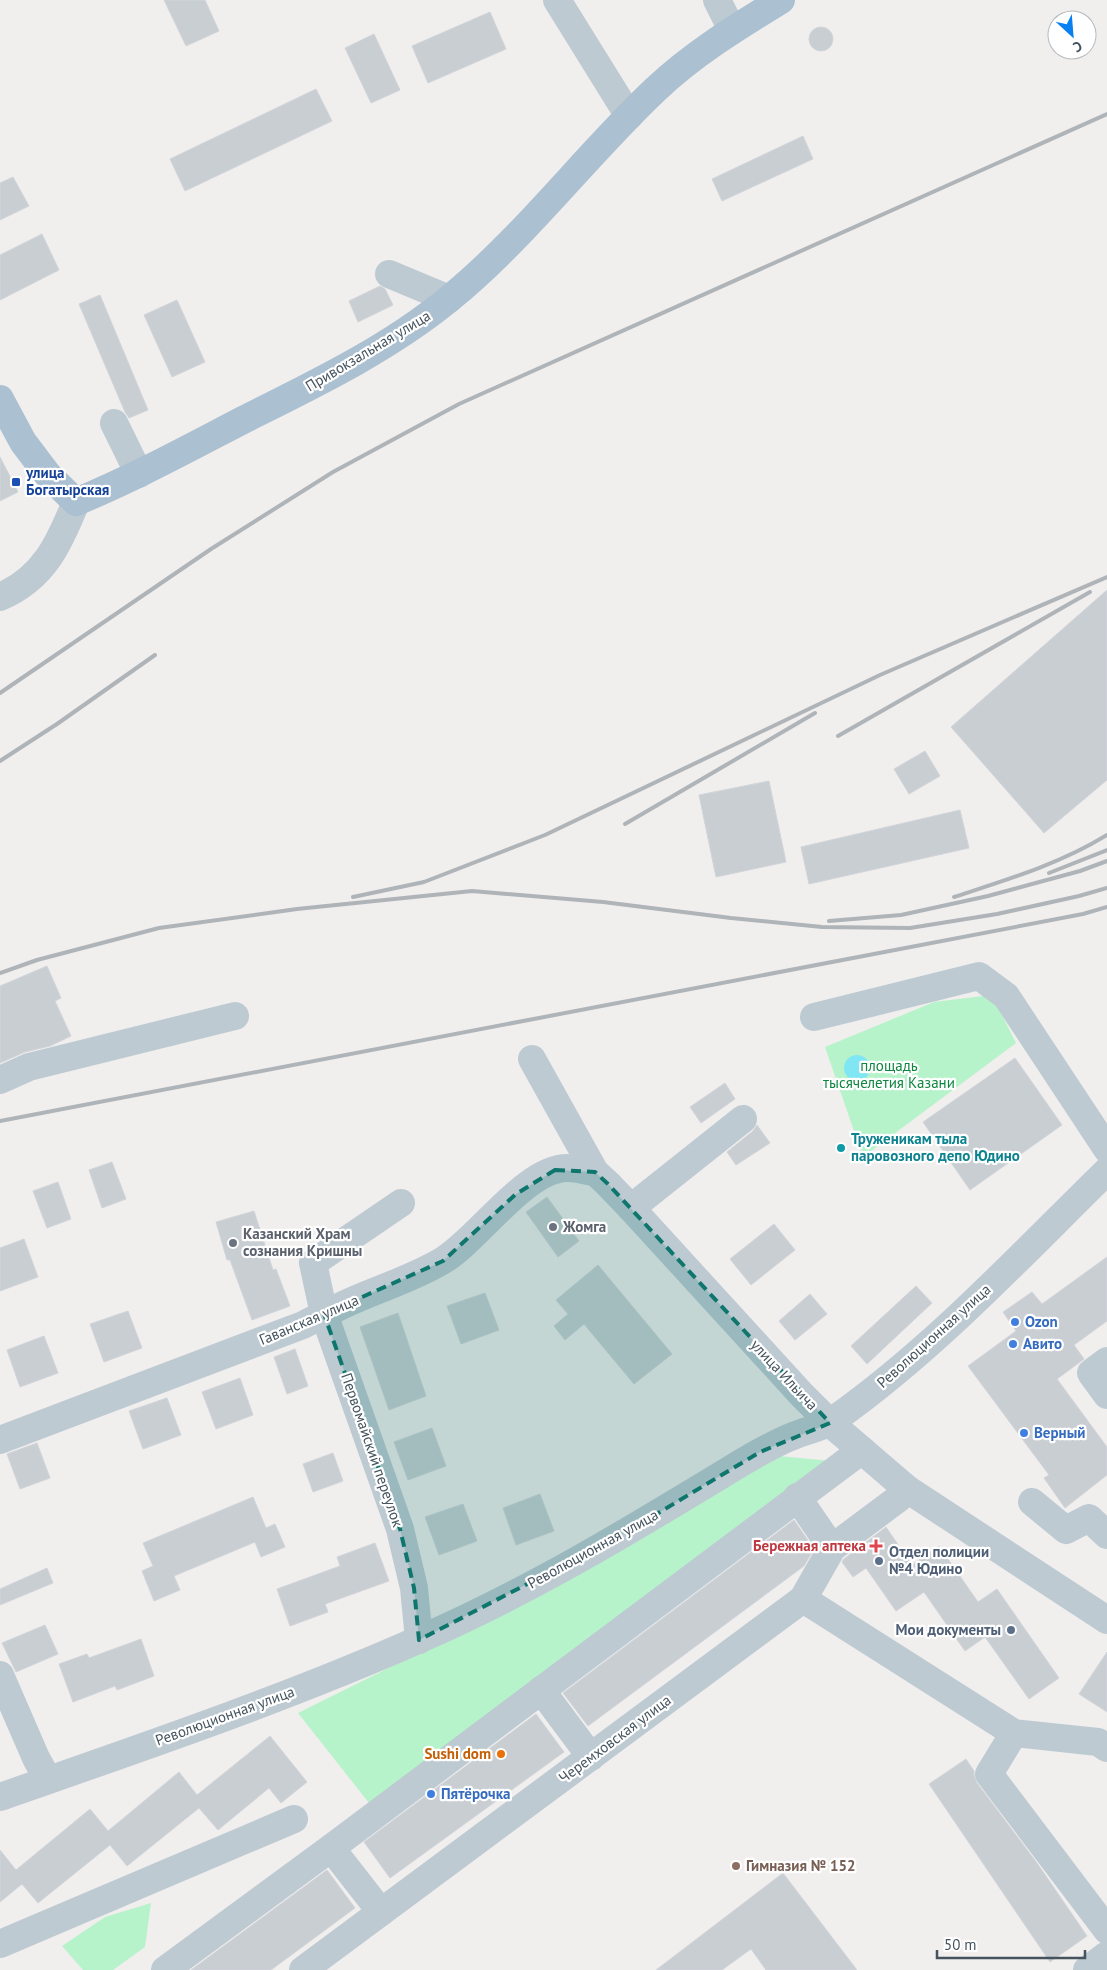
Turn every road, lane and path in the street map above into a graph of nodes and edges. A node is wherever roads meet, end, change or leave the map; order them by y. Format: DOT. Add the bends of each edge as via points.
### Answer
graph roads {
  1 [pos="557,0"];
  2 [pos="718,0"];
  3 [pos="780,0"];
  4 [pos="732,30"];
  5 [pos="629,116"];
  6 [pos="389,274"];
  7 [pos="450,299"];
  8 [pos="0,399"];
  9 [pos="114,423"];
  10 [pos="139,474"];
  11 [pos="76,502"];
  12 [pos="0,597"];
  13 [pos="235,1016"];
  14 [pos="814,1017"];
  15 [pos="532,1059"];
  16 [pos="0,1080"];
  17 [pos="743,1118"];
  18 [pos="1107,1149"];
  19 [pos="1107,1171"];
  20 [pos="595,1172"];
  21 [pos="401,1203"];
  22 [pos="631,1208"];
  23 [pos="324,1314"];
  24 [pos="1107,1361"];
  25 [pos="1107,1395"];
  26 [pos="830,1423"];
  27 [pos="0,1440"];
  28 [pos="862,1450"];
  29 [pos="907,1489"];
  30 [pos="797,1497"];
  31 [pos="1032,1502"];
  32 [pos="1107,1535"];
  33 [pos="832,1548"];
  34 [pos="802,1599"];
  35 [pos="1107,1620"];
  36 [pos="419,1640"];
  37 [pos="0,1674"];
  38 [pos="541,1690"];
  39 [pos="1014,1733"];
  40 [pos="1107,1748"];
  41 [pos="591,1757"];
  42 [pos="48,1780"];
  43 [pos="0,1797"];
  44 [pos="294,1819"];
  45 [pos="331,1848"];
  46 [pos="381,1912"];
  47 [pos="1107,1930"];
  48 [pos="0,1944"];
  49 [pos="1107,1955"];
  50 [pos="166,1970"];
  51 [pos="304,1970"];
  52 [pos="1087,1970"];
  1 -- 5 [label="street"];
  2 -- 4 [label="street"];
  3 -- 4 [label="main road, Привокзальная улица"];
  4 -- 5 [label="main road, Привокзальная улица" via="656,89"];
  5 -- 7 [label="main road, Привокзальная улица" via="489,263"];
  6 -- 7 [label="street"];
  7 -- 10 [label="main road, Привокзальная улица" via="349,365"];
  8 -- 11 [label="main road" via="23,442 48,476"];
  9 -- 10 [label="street"];
  10 -- 11 [label="main road, Привокзальная улица"];
  11 -- 12 [label="street" via="62,536 44,566 16,590"];
  13 -- 16 [label="street" via="29,1067"];
  14 -- 18 [label="street" via="979,976 1006,996"];
  15 -- 20 [label="street, улица Ильича"];
  17 -- 22 [label="street"];
  19 -- 26 [label="street, Революционная улица" via="952,1322 886,1381"];
  20 -- 22 [label="street, улица Ильича"];
  20 -- 23 [label="street, Гаванская улица" via="568,1168 539,1178 516,1194 459,1250 443,1261"];
  21 -- 23 [label="street, Первомайский переулок" via="313,1263"];
  22 -- 26 [label="street, улица Ильича"];
  23 -- 27 [label="street, Гаванская улица" via="304,1325"];
  23 -- 36 [label="street, Первомайский переулок" via="400,1529 414,1588"];
  24 -- 25 [label="street" via="1092,1373"];
  26 -- 28 [label="street, улица Ильича"];
  26 -- 36 [label="street, Революционная улица" via="792,1436 760,1452 620,1536"];
  28 -- 29 [label="street, улица Ильича"];
  28 -- 30 [label="street"];
  29 -- 33 [label="street, Черемховская улица"];
  29 -- 35 [label="street, улица Ильича"];
  30 -- 33 [label="street"];
  30 -- 38 [label="street"];
  31 -- 32 [label="street" via="1066,1530 1089,1518"];
  33 -- 34 [label="street, Черемховская улица"];
  34 -- 39 [label="street"];
  34 -- 41 [label="street, Черемховская улица"];
  36 -- 42 [label="street, Революционная улица" via="252,1707"];
  37 -- 42 [label="street"];
  38 -- 41 [label="street"];
  38 -- 45 [label="street"];
  39 -- 40 [label="street" via="1098,1742"];
  39 -- 47 [label="street" via="989,1774"];
  41 -- 46 [label="street, Черемховская улица"];
  42 -- 43 [label="street, Революционная улица"];
  44 -- 48 [label="street"];
  45 -- 46 [label="street"];
  45 -- 50 [label="street"];
  46 -- 51 [label="street, Черемховская улица"];
  49 -- 52 [label="street"];
}
